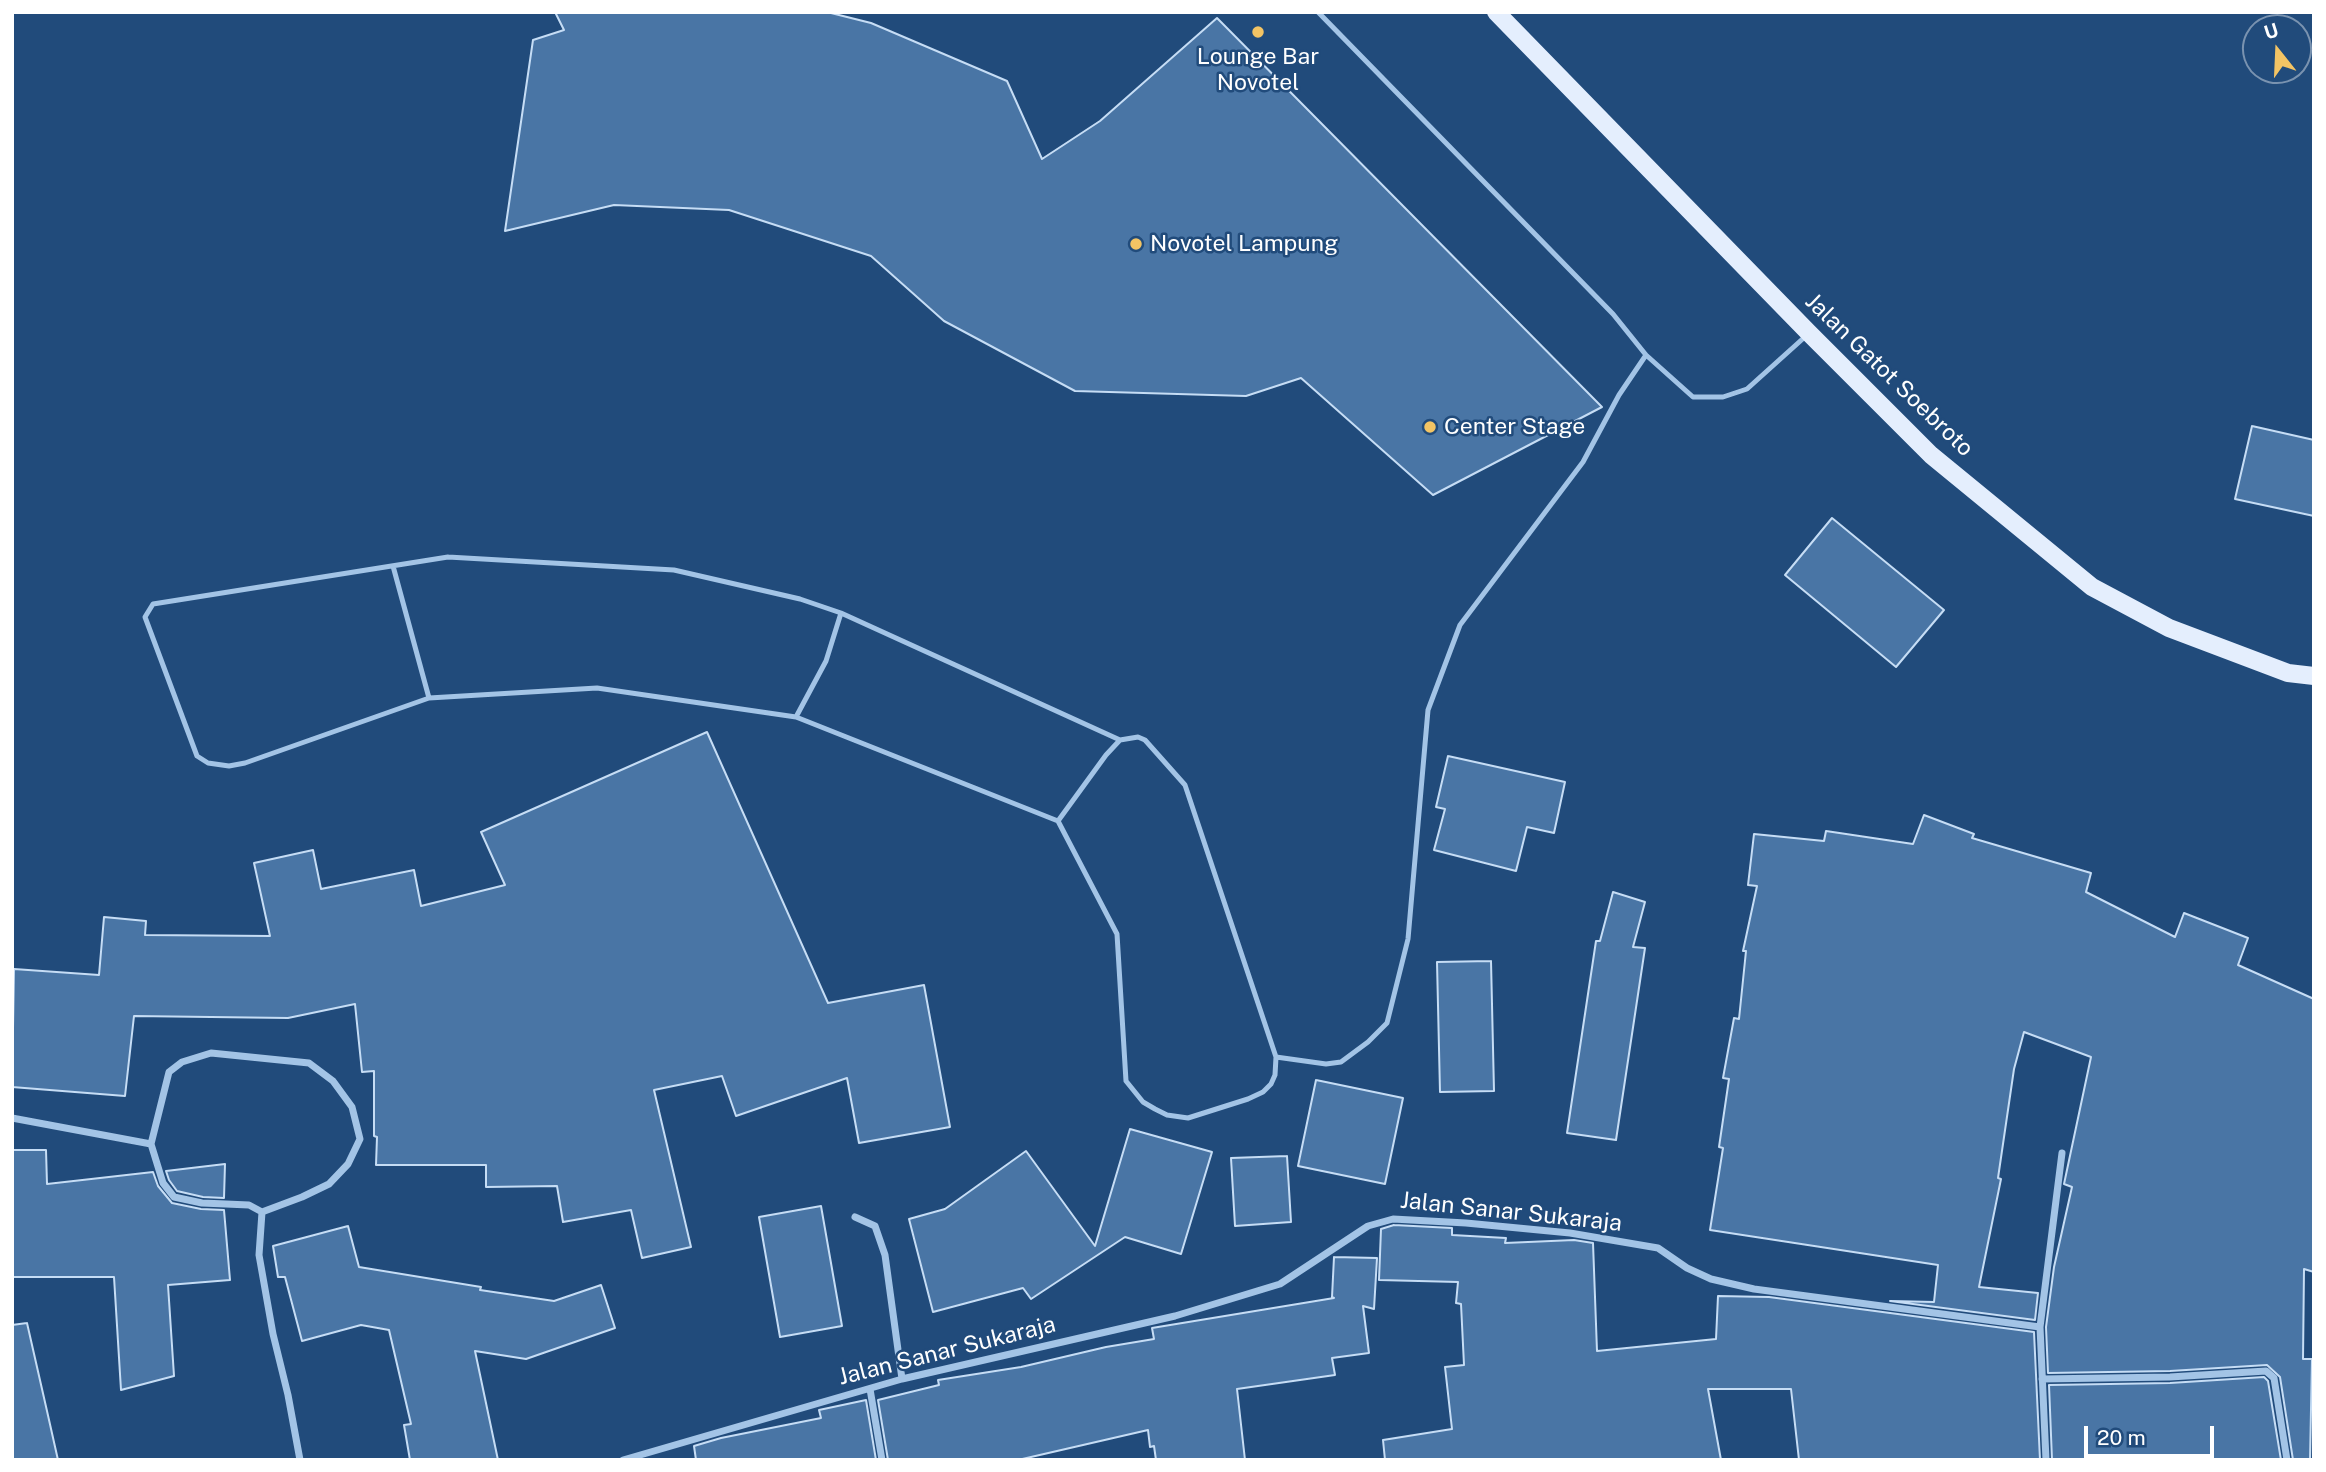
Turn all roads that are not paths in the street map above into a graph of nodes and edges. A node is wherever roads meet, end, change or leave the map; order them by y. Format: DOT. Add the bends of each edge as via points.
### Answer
graph roads {
  1 [pos="1318,12"];
  2 [pos="1496,12"];
  3 [pos="1809,333"];
  4 [pos="1646,355"];
  5 [pos="394,566"];
  6 [pos="841,613"];
  7 [pos="2314,676"];
  8 [pos="429,698"];
  9 [pos="796,718"];
  10 [pos="1120,740"];
  11 [pos="1058,821"];
  12 [pos="1276,1057"];
  13 [pos="12,1118"];
  14 [pos="151,1144"];
  15 [pos="2062,1153"];
  16 [pos="262,1212"];
  17 [pos="855,1217"];
  18 [pos="2040,1327"];
  19 [pos="902,1379"];
  20 [pos="2042,1379"];
  21 [pos="870,1389"];
  22 [pos="300,1460"];
  23 [pos="623,1460"];
  24 [pos="882,1460"];
  25 [pos="2046,1460"];
  26 [pos="2287,1460"];
  1 -- 4 [label="lane" via="1613,314"];
  2 -- 3 [label="main road, Jalan Gatot Soebroto"];
  3 -- 4 [label="lane" via="1747,389 1723,397 1693,397"];
  3 -- 7 [label="main road, Jalan Gatot Soebroto" via="1931,454 2092,587 2169,628 2288,673"];
  4 -- 12 [label="lane" via="1583,462 1460,625 1428,710 1408,939 1387,1023 1341,1062"];
  5 -- 6 [label="lane" via="448,557 674,570"];
  5 -- 8 [label="lane"];
  5 -- 8 [label="lane" via="158,603 145,617 197,756 208,762 245,764"];
  6 -- 9 [label="lane" via="826,661"];
  6 -- 10 [label="lane"];
  8 -- 9 [label="lane" via="597,688"];
  9 -- 11 [label="lane"];
  10 -- 11 [label="lane"];
  10 -- 12 [label="lane" via="1145,740 1185,785"];
  11 -- 12 [label="lane" via="1116,934 1126,1081 1143,1102 1167,1115 1188,1118 1248,1099 1270,1084"];
  13 -- 14 [label="street"];
  14 -- 16 [label="street" via="163,1182 174,1196 202,1203 249,1205"];
  14 -- 16 [label="street" via="169,1072 181,1062 211,1053 309,1063 333,1081 352,1107 360,1139 348,1164 329,1184"];
  15 -- 18 [label="street"];
  16 -- 22 [label="street" via="260,1255"];
  17 -- 19 [label="street" via="875,1226 885,1255"];
  18 -- 19 [label="street, Jalan Sanar Sukaraja" via="1754,1289 1711,1279 1658,1248 1583,1235 1393,1219 1368,1226 1280,1284 1175,1316"];
  18 -- 20 [label="street"];
  19 -- 21 [label="street, Jalan Sanar Sukaraja"];
  20 -- 25 [label="street"];
  20 -- 26 [label="street" via="2266,1371 2274,1378"];
  21 -- 23 [label="street, Jalan Sanar Sukaraja"];
  21 -- 24 [label="street"];
}
